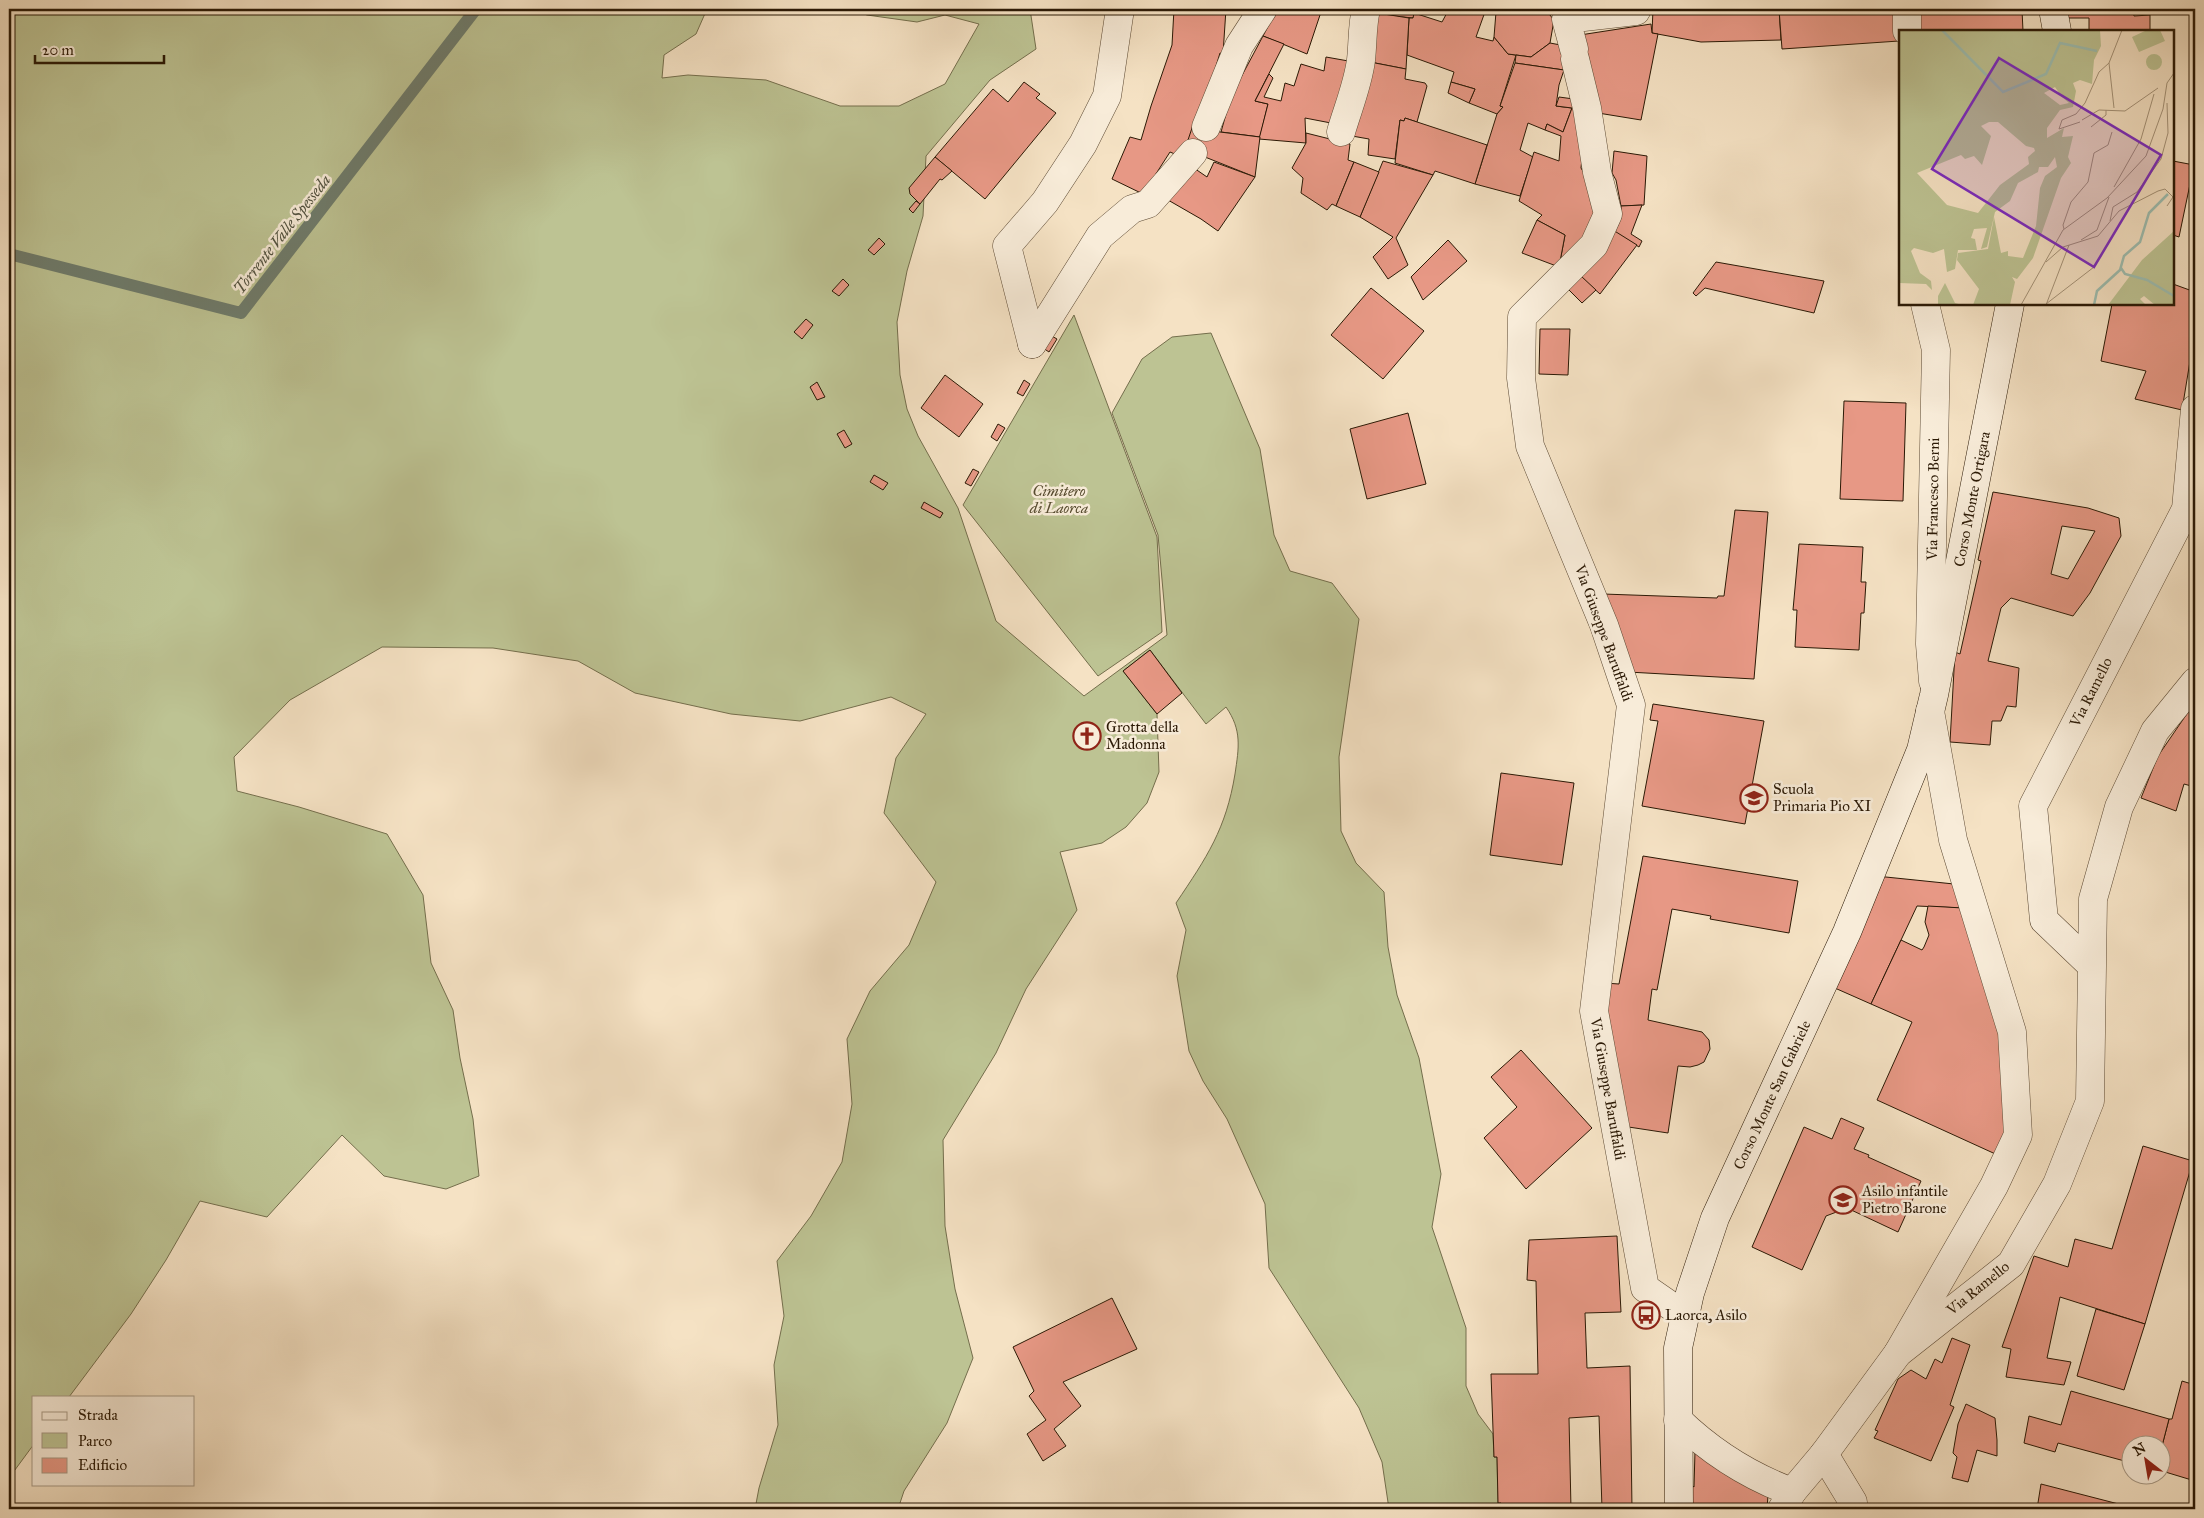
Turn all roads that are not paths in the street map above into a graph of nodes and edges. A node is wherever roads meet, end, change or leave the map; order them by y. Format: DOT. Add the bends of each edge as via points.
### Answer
graph roads {
  1 [pos="1120,9"];
  2 [pos="1263,9"];
  3 [pos="1366,9"];
  4 [pos="1907,9"];
  5 [pos="2053,9"];
  6 [pos="1636,11"];
  7 [pos="1908,30"];
  8 [pos="2057,30"];
  9 [pos="1206,127"];
  10 [pos="1341,132"];
  11 [pos="1193,153"];
  12 [pos="1925,305"];
  13 [pos="2010,305"];
  14 [pos="2195,408"];
  15 [pos="2195,682"];
  16 [pos="1932,703"];
  17 [pos="2091,965"];
  18 [pos="1684,1315"];
  19 [pos="1898,1353"];
  20 [pos="1678,1420"];
  21 [pos="1824,1454"];
  22 [pos="1787,1500"];
  23 [pos="1679,1509"];
  24 [pos="1854,1509"];
  1 -- 11 [label="street" via="1107,96 1083,144 1045,202 1007,246 1032,344 1100,236 1132,209 1148,204"];
  2 -- 9 [label="street" via="1239,46"];
  3 -- 10 [label="street" via="1361,59"];
  4 -- 7 [label="street"];
  5 -- 8 [label="street"];
  6 -- 18 [label="street, Via Giuseppe Baruffaldi" via="1566,19 1608,214 1594,245 1522,317 1521,378 1530,446 1604,624 1631,705 1594,1011 1645,1288"];
  12 -- 16 [label="street, Via Francesco Berni" via="1936,350 1930,644"];
  13 -- 16 [label="street, Corso Monte Ortigara"];
  14 -- 17 [label="street, Via Ramello" via="2186,509 2033,806 2044,920"];
  15 -- 17 [label="street, Via Ramello" via="2155,731 2119,807 2093,899"];
  16 -- 18 [label="street, Corso Monte San Gabriele" via="1921,750 1847,932 1715,1218"];
  16 -- 19 [label="street" via="1953,840 2012,1032 2018,1135 1994,1186"];
  17 -- 19 [label="street, Via Ramello" via="2090,1102 2057,1184 2011,1264"];
  18 -- 20 [label="street, Corso Monte San Gabriele" via="1678,1348"];
  19 -- 21 [label="street, Via Ramello"];
  20 -- 22 [label="street" via="1701,1442"];
  20 -- 23 [label="street, Corso Monte San Gabriele"];
  21 -- 22 [label="street, Via Ramello"];
  21 -- 24 [label="street"];
}
